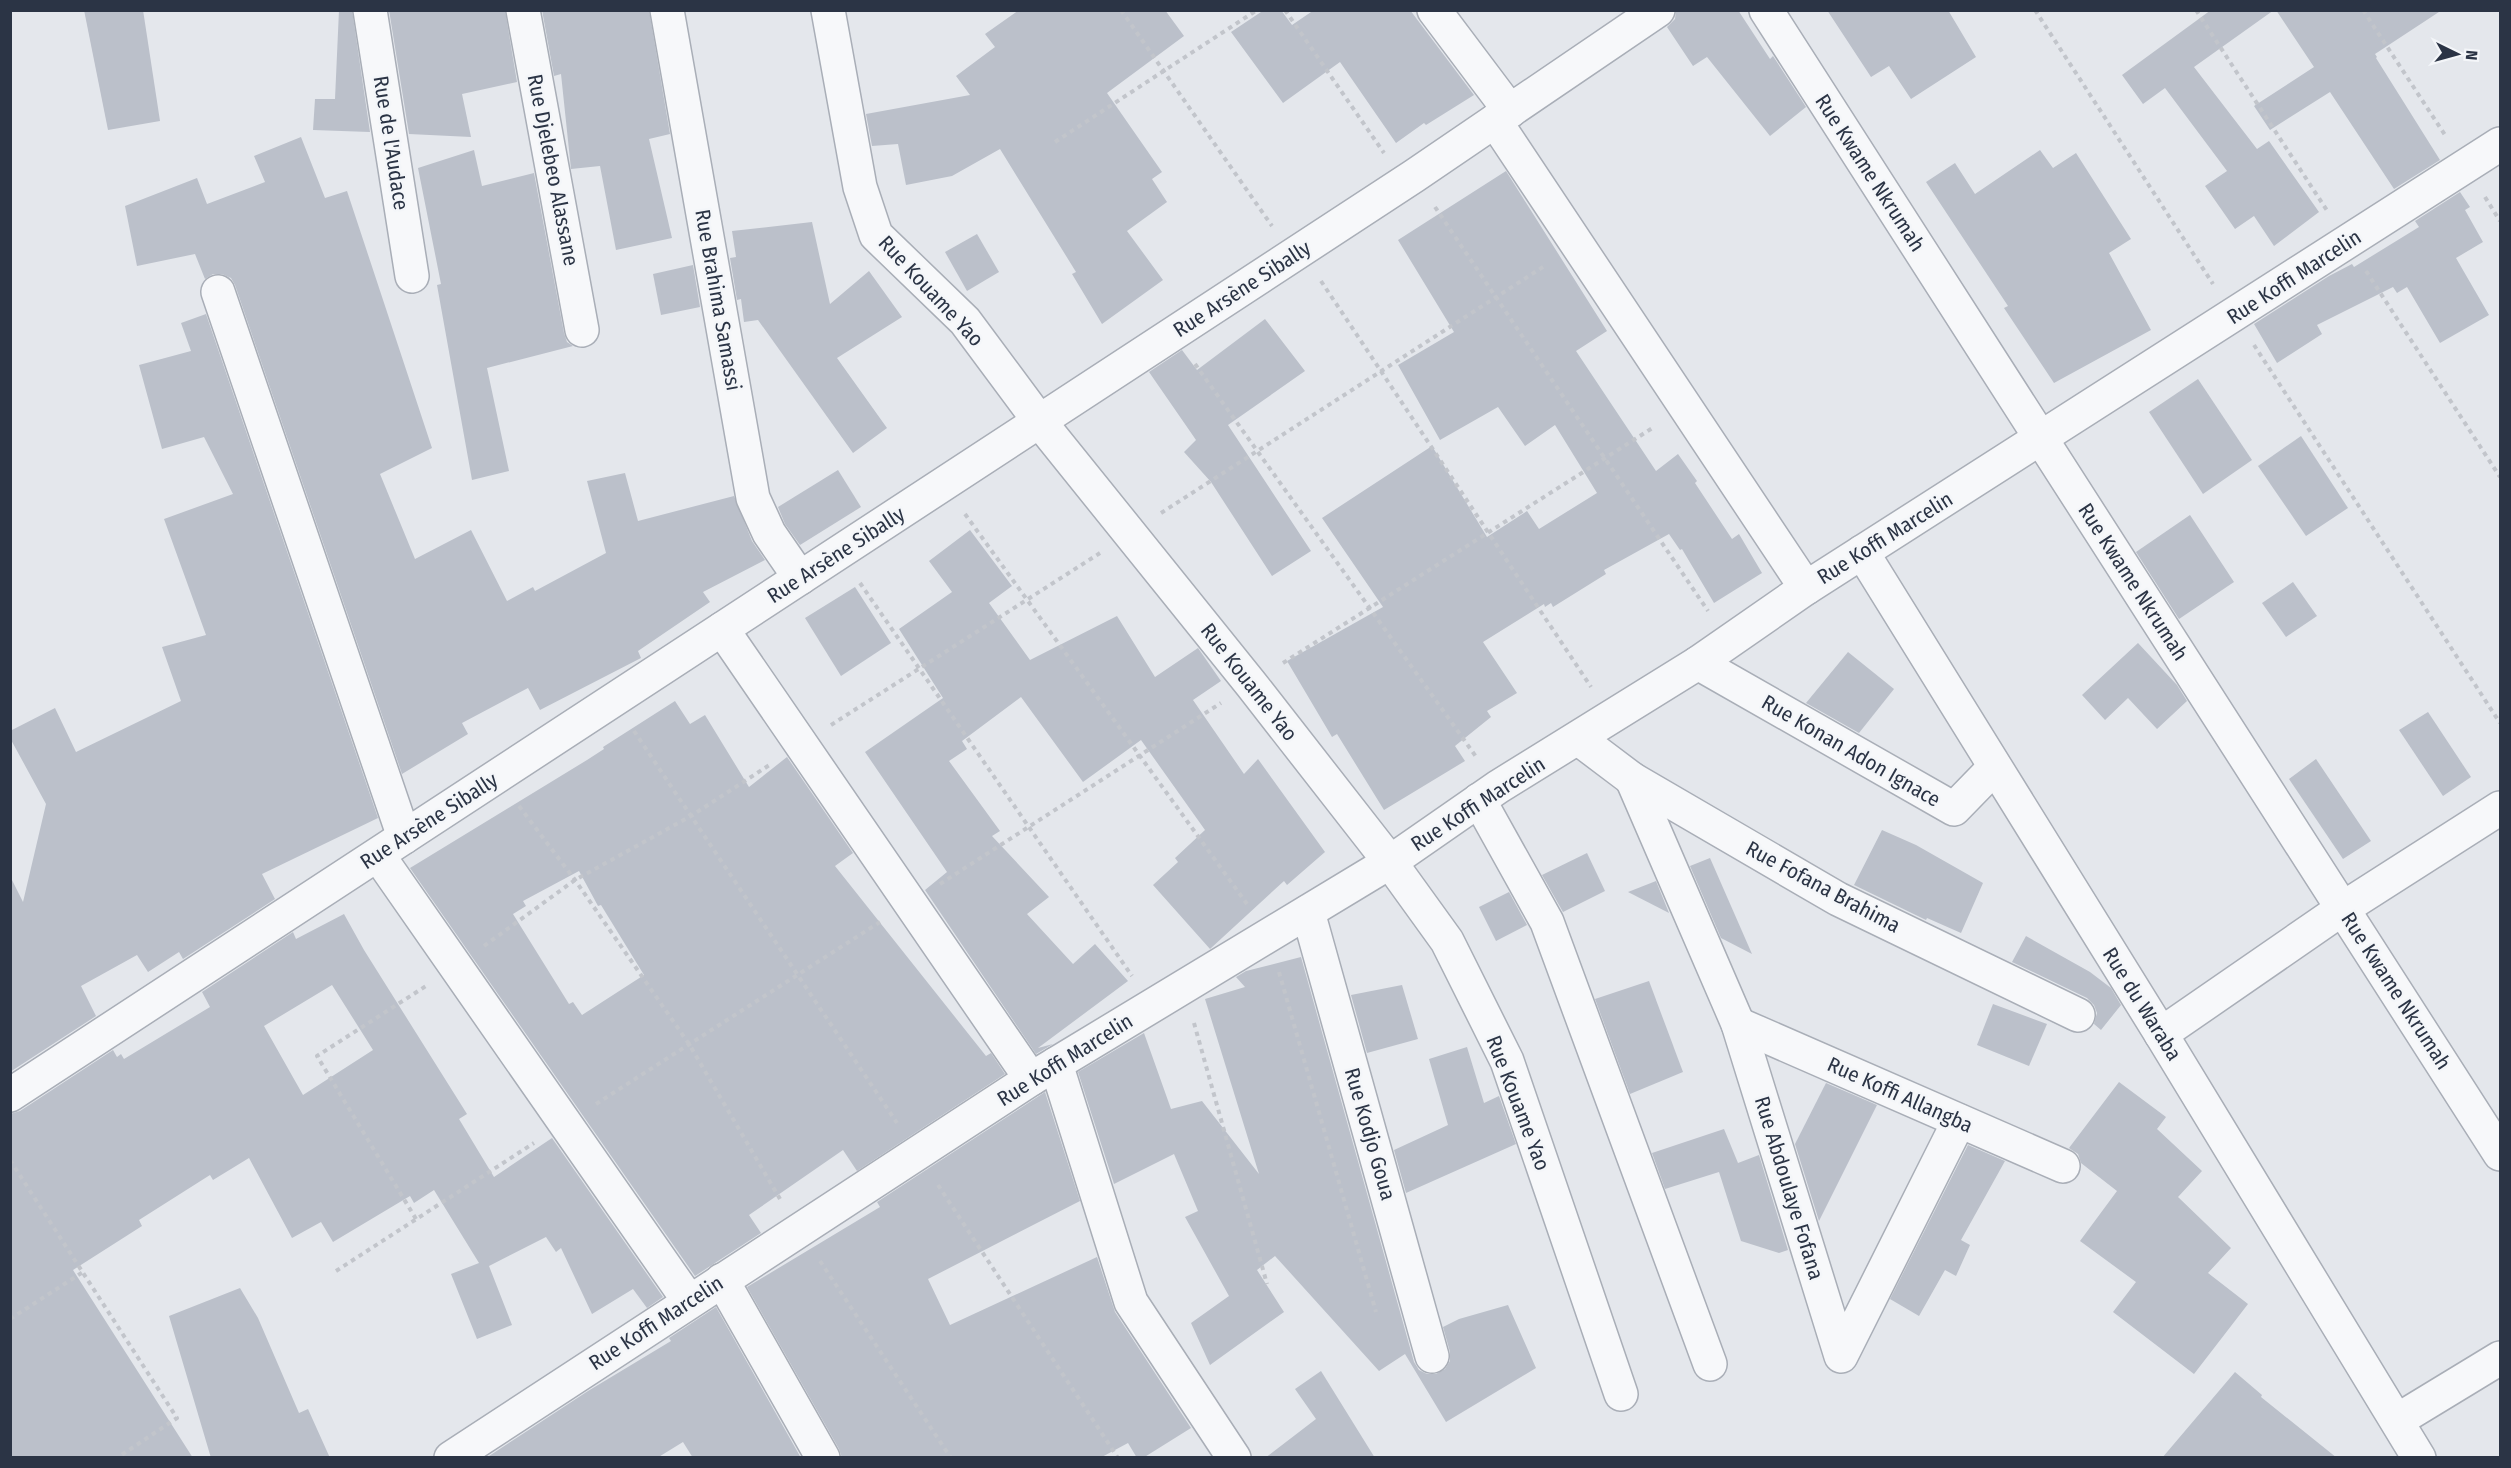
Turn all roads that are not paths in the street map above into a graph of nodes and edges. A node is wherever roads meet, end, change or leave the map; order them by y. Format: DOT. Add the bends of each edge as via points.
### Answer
graph roads {
  1 [pos="370,10"];
  2 [pos="523,10"];
  3 [pos="667,10"];
  4 [pos="828,10"];
  5 [pos="1434,10"];
  6 [pos="1658,10"];
  7 [pos="1766,10"];
  8 [pos="1503,116"];
  9 [pos="2500,144"];
  10 [pos="412,276"];
  11 [pos="218,292"];
  12 [pos="582,330"];
  13 [pos="1040,422"];
  14 [pos="2041,439"];
  15 [pos="1862,552"];
  16 [pos="800,578"];
  17 [pos="1806,588"];
  18 [pos="722,629"];
  19 [pos="1698,663"];
  20 [pos="1579,739"];
  21 [pos="1994,768"];
  22 [pos="1632,779"];
  23 [pos="1489,794"];
  24 [pos="2500,808"];
  25 [pos="391,846"];
  26 [pos="1390,862"];
  27 [pos="2342,909"];
  28 [pos="1308,912"];
  29 [pos="2078,1015"];
  30 [pos="1738,1024"];
  31 [pos="2161,1034"];
  32 [pos="1043,1071"];
  33 [pos="10,1095"];
  34 [pos="1959,1121"];
  35 [pos="2500,1154"];
  36 [pos="2063,1166"];
  37 [pos="722,1280"];
  38 [pos="689,1300"];
  39 [pos="1432,1356"];
  40 [pos="2500,1358"];
  41 [pos="1710,1364"];
  42 [pos="1621,1394"];
  43 [pos="2398,1420"];
  44 [pos="451,1458"];
  45 [pos="823,1458"];
  46 [pos="1234,1458"];
  47 [pos="2419,1458"];
  1 -- 10 [label="street, Rue de l'Audace"];
  2 -- 12 [label="street, Rue Djelebeo Alassane"];
  3 -- 16 [label="street, Rue Brahima Samassi" via="753,498 769,533"];
  4 -- 13 [label="street, Rue Kouame Yao" via="860,187 876,235 965,321"];
  5 -- 8 [label="street"];
  6 -- 8 [label="street, Rue Arsène Sibally"];
  7 -- 14 [label="street, Rue Kwame Nkrumah"];
  8 -- 13 [label="street, Rue Arsène Sibally"];
  8 -- 17 [label="street" via="1577,245"];
  9 -- 14 [label="street, Rue Koffi Marcelin"];
  11 -- 25 [label="street"];
  13 -- 16 [label="street, Rue Arsène Sibally"];
  13 -- 26 [label="street, Rue Kouame Yao"];
  14 -- 15 [label="street, Rue Koffi Marcelin"];
  14 -- 27 [label="street, Rue Kwame Nkrumah"];
  15 -- 17 [label="street, Rue Koffi Marcelin"];
  15 -- 21 [label="street, Rue du Waraba"];
  16 -- 18 [label="street, Rue Arsène Sibally"];
  17 -- 19 [label="street, Rue Koffi Marcelin"];
  18 -- 25 [label="street, Rue Arsène Sibally"];
  18 -- 32 [label="street" via="910,903"];
  19 -- 20 [label="street, Rue Koffi Marcelin"];
  19 -- 21 [label="street, Rue Konan Adon Ignace" via="1954,810"];
  20 -- 22 [label="street, Rue Fofana Brahima"];
  20 -- 23 [label="street, Rue Koffi Marcelin"];
  21 -- 31 [label="street, Rue du Waraba"];
  22 -- 29 [label="street, Rue Fofana Brahima" via="1838,899"];
  22 -- 30 [label="street, Rue Abdoulaye Fofana"];
  23 -- 26 [label="street, Rue Koffi Marcelin"];
  23 -- 41 [label="street" via="1546,922"];
  24 -- 27 [label="street"];
  25 -- 33 [label="street, Rue Arsène Sibally"];
  25 -- 38 [label="street" via="456,966"];
  26 -- 28 [label="street, Rue Koffi Marcelin"];
  26 -- 42 [label="street, Rue Kouame Yao" via="1447,941 1507,1061"];
  27 -- 31 [label="street"];
  27 -- 35 [label="street, Rue Kwame Nkrumah"];
  28 -- 32 [label="street, Rue Koffi Marcelin"];
  28 -- 39 [label="street, Rue Kodjo Goua"];
  30 -- 34 [label="street, Rue Koffi Allangba"];
  30 -- 34 [label="street, Rue Abdoulaye Fofana" via="1841,1356"];
  31 -- 43 [label="street, Rue du Waraba"];
  32 -- 37 [label="street, Rue Koffi Marcelin"];
  32 -- 46 [label="street" via="1131,1302"];
  34 -- 36 [label="street, Rue Koffi Allangba"];
  37 -- 38 [label="street, Rue Koffi Marcelin"];
  37 -- 45 [label="street"];
  38 -- 44 [label="street, Rue Koffi Marcelin"];
  40 -- 43 [label="street"];
  43 -- 47 [label="street, Rue du Waraba"];
}
